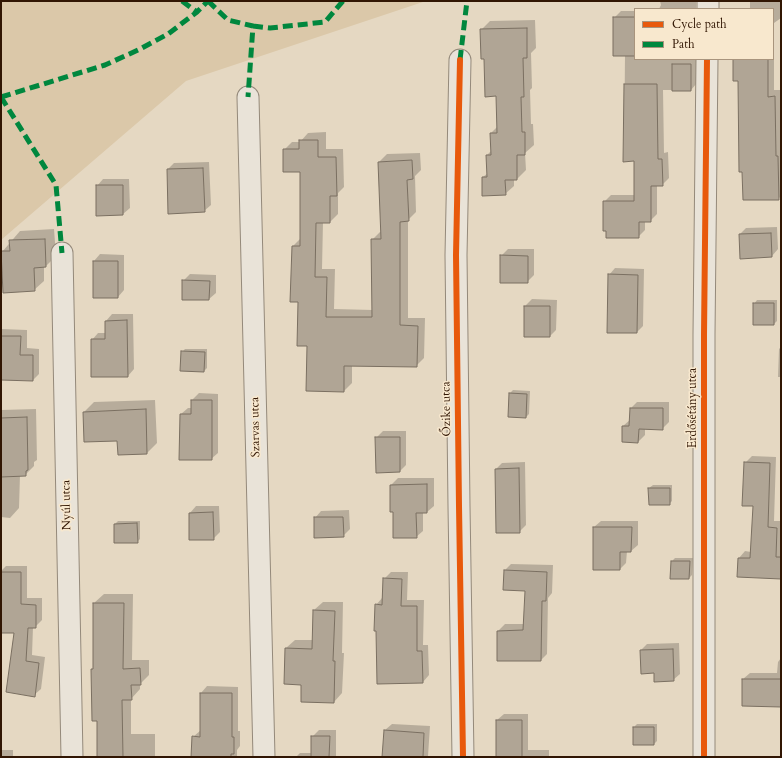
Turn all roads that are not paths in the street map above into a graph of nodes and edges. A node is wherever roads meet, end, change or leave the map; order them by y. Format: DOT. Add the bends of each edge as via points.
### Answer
graph roads {
  1 [pos="460,60"];
  2 [pos="707,60"];
  3 [pos="248,97"];
  4 [pos="62,252"];
  5 [pos="72,757"];
  6 [pos="264,757"];
  7 [pos="463,757"];
  8 [pos="704,757"];
  1 -- 7 [label="street, Őzike utca" via="456,255"];
  2 -- 8 [label="street, Erdősétány utca"];
  3 -- 6 [label="street, Szarvas utca"];
  4 -- 5 [label="street, Nyúl utca"];
}
